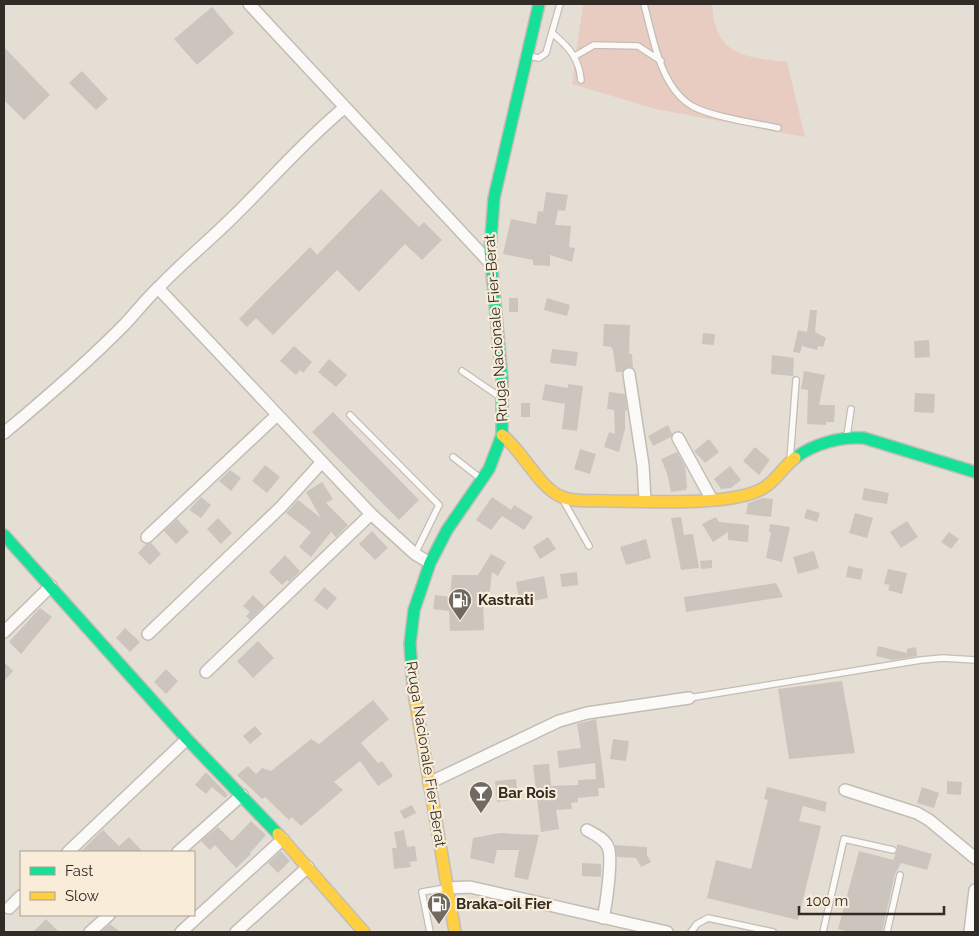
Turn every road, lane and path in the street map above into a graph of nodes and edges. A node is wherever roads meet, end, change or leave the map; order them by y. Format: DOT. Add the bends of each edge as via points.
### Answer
graph roads {
  1 [pos="249,4"];
  2 [pos="539,4"];
  3 [pos="560,4"];
  4 [pos="644,4"];
  5 [pos="552,33"];
  6 [pos="527,55"];
  7 [pos="575,56"];
  8 [pos="661,61"];
  9 [pos="581,80"];
  10 [pos="344,108"];
  11 [pos="778,128"];
  12 [pos="491,264"];
  13 [pos="158,288"];
  14 [pos="462,371"];
  15 [pos="629,374"];
  16 [pos="796,380"];
  17 [pos="503,400"];
  18 [pos="851,409"];
  19 [pos="278,415"];
  20 [pos="350,415"];
  21 [pos="4,433"];
  22 [pos="502,435"];
  23 [pos="678,438"];
  24 [pos="846,438"];
  25 [pos="453,457"];
  26 [pos="322,462"];
  27 [pos="790,462"];
  28 [pos="975,472"];
  29 [pos="481,480"];
  30 [pos="562,497"];
  31 [pos="645,500"];
  32 [pos="712,500"];
  33 [pos="371,514"];
  34 [pos="4,535"];
  35 [pos="148,537"];
  36 [pos="589,546"];
  37 [pos="416,554"];
  38 [pos="430,562"];
  39 [pos="51,586"];
  40 [pos="4,632"];
  41 [pos="148,634"];
  42 [pos="975,660"];
  43 [pos="206,672"];
  44 [pos="689,698"];
  45 [pos="187,739"];
  46 [pos="429,782"];
  47 [pos="845,790"];
  48 [pos="242,795"];
  49 [pos="587,830"];
  50 [pos="283,839"];
  51 [pos="957,844"];
  52 [pos="975,846"];
  53 [pos="893,850"];
  54 [pos="69,851"];
  55 [pos="179,851"];
  56 [pos="975,858"];
  57 [pos="308,867"];
  58 [pos="900,875"];
  59 [pos="447,888"];
  60 [pos="975,890"];
  61 [pos="20,897"];
  62 [pos="9,908"];
  63 [pos="108,916"];
  64 [pos="603,918"];
  65 [pos="90,932"];
  66 [pos="181,932"];
  67 [pos="236,932"];
  68 [pos="364,932"];
  69 [pos="430,932"];
  70 [pos="455,932"];
  71 [pos="667,932"];
  72 [pos="691,932"];
  73 [pos="772,932"];
  74 [pos="822,932"];
  75 [pos="886,932"];
  76 [pos="970,932"];
  1 -- 10 [label="street"];
  2 -- 6 [label="street, Rruga Nacionale Fier-Berat"];
  3 -- 5 [label="lane"];
  4 -- 8 [label="lane"];
  5 -- 6 [label="lane" via="543,57"];
  5 -- 7 [label="lane"];
  6 -- 12 [label="street, Rruga Nacionale Fier-Berat" via="494,198 490,224"];
  7 -- 8 [label="lane" via="594,45 638,46"];
  7 -- 9 [label="lane"];
  8 -- 11 [label="lane" via="675,91 694,107"];
  10 -- 12 [label="street"];
  10 -- 13 [label="street"];
  12 -- 17 [label="street, Rruga Nacionale Fier-Berat"];
  13 -- 19 [label="street"];
  13 -- 21 [label="street" via="72,375"];
  14 -- 17 [label="lane"];
  15 -- 31 [label="street"];
  16 -- 27 [label="lane"];
  17 -- 22 [label="street, Rruga Nacionale Fier-Berat"];
  18 -- 24 [label="lane"];
  19 -- 26 [label="street"];
  19 -- 35 [label="street"];
  20 -- 37 [label="lane" via="439,505"];
  22 -- 29 [label="street, Rruga Nacionale Fier-Berat"];
  22 -- 30 [label="street" via="542,482"];
  23 -- 32 [label="street"];
  24 -- 27 [label="street" via="811,449"];
  24 -- 28 [label="street" via="864,438"];
  25 -- 29 [label="lane"];
  26 -- 33 [label="street"];
  26 -- 41 [label="street" via="281,507"];
  27 -- 32 [label="street" via="765,487 741,496"];
  29 -- 38 [label="street, Rruga Nacionale Fier-Berat"];
  30 -- 31 [label="street"];
  30 -- 36 [label="lane"];
  31 -- 32 [label="street"];
  33 -- 37 [label="street"];
  33 -- 43 [label="street"];
  34 -- 39 [label="street"];
  37 -- 38 [label="street"];
  38 -- 46 [label="street, Rruga Nacionale Fier-Berat" via="414,610 410,644 413,690"];
  39 -- 40 [label="street"];
  39 -- 45 [label="street"];
  42 -- 44 [label="lane" via="921,660"];
  44 -- 46 [label="street" via="587,713 559,721"];
  45 -- 48 [label="street"];
  45 -- 54 [label="street"];
  46 -- 59 [label="street, Rruga Nacionale Fier-Berat"];
  47 -- 51 [label="street" via="917,813"];
  48 -- 50 [label="street"];
  48 -- 55 [label="street"];
  49 -- 64 [label="street" via="602,840 609,850"];
  50 -- 57 [label="street"];
  50 -- 66 [label="street"];
  51 -- 52 [label="street"];
  51 -- 56 [label="street"];
  53 -- 74 [label="lane" via="844,839"];
  57 -- 67 [label="street"];
  57 -- 68 [label="street"];
  58 -- 75 [label="lane"];
  59 -- 64 [label="street" via="470,887"];
  59 -- 69 [label="lane" via="422,892"];
  59 -- 70 [label="street, Rruga Nacionale Fier-Berat"];
  60 -- 76 [label="street"];
  61 -- 62 [label="street"];
  63 -- 65 [label="street"];
  64 -- 71 [label="street"];
  72 -- 73 [label="lane" via="708,918"];
}
